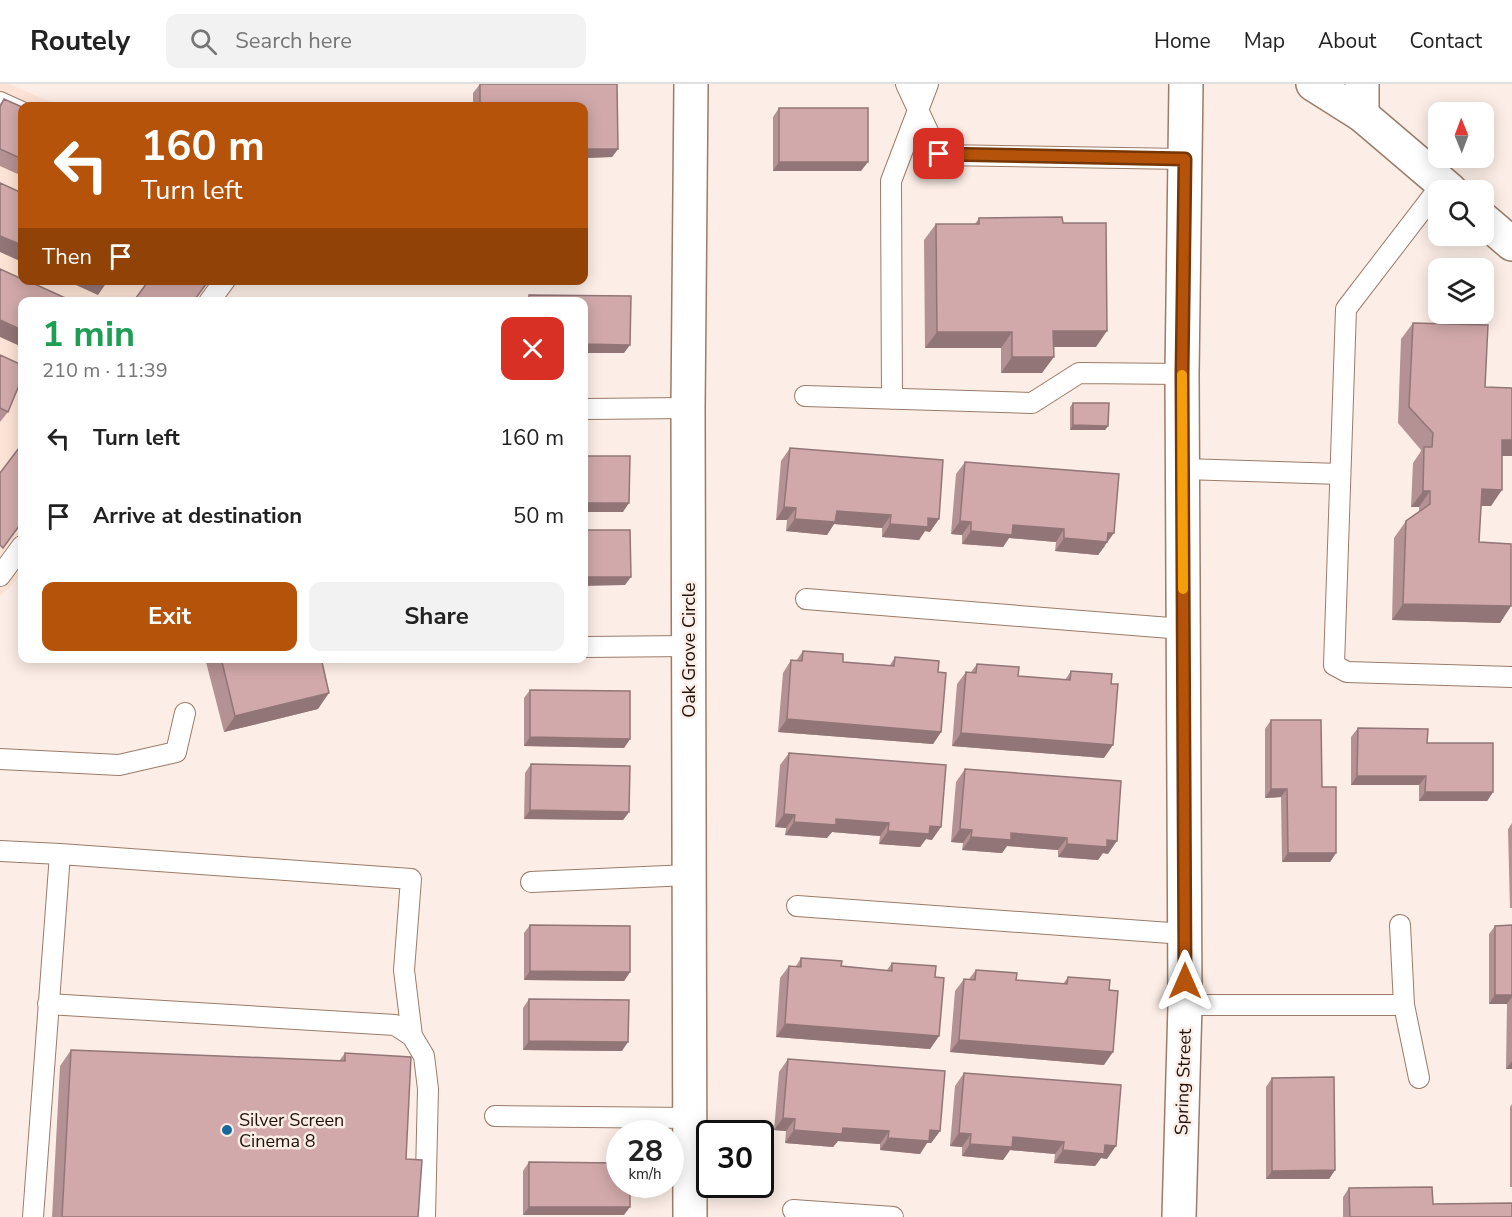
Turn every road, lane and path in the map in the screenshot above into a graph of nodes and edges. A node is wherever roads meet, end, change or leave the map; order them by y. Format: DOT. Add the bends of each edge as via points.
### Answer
graph roads {
  1 [pos="691,84"];
  2 [pos="906,84"];
  3 [pos="928,84"];
  4 [pos="1186,84"];
  5 [pos="1313,84"];
  6 [pos="1362,100"];
  7 [pos="0,102"];
  8 [pos="919,109"];
  9 [pos="18,110"];
  10 [pos="1185,159"];
  11 [pos="1439,180"];
  12 [pos="1428,209"];
  13 [pos="1494,229"];
  14 [pos="1512,244"];
  15 [pos="1182,374"];
  16 [pos="805,396"];
  17 [pos="892,399"];
  18 [pos="588,408"];
  19 [pos="688,408"];
  20 [pos="1183,469"];
  21 [pos="1340,474"];
  22 [pos="18,551"];
  23 [pos="0,576"];
  24 [pos="806,599"];
  25 [pos="1183,629"];
  26 [pos="689,646"];
  27 [pos="588,647"];
  28 [pos="1512,677"];
  29 [pos="185,713"];
  30 [pos="0,759"];
  31 [pos="0,851"];
  32 [pos="60,854"];
  33 [pos="689,874"];
  34 [pos="531,882"];
  35 [pos="797,906"];
  36 [pos="1400,925"];
  37 [pos="1184,934"];
  38 [pos="48,1004"];
  39 [pos="1185,1005"];
  40 [pos="1404,1005"];
  41 [pos="412,1036"];
  42 [pos="1419,1078"];
  43 [pos="495,1116"];
  44 [pos="689,1118"];
  45 [pos="793,1210"];
  46 [pos="33,1217"];
  47 [pos="424,1217"];
  48 [pos="690,1217"];
  49 [pos="893,1217"];
  50 [pos="1179,1217"];
  1 -- 19 [label="street, Oak Grove Circle"];
  2 -- 8 [label="lane"];
  3 -- 8 [label="lane"];
  4 -- 10 [label="street, Spring Street"];
  5 -- 6 [label="street"];
  6 -- 11 [label="street"];
  7 -- 9 [label="lane"];
  8 -- 10 [label="lane" via="939,154"];
  8 -- 17 [label="lane" via="891,181"];
  10 -- 15 [label="street, Spring Street"];
  12 -- 21 [label="lane" via="1346,309"];
  13 -- 14 [label="street"];
  15 -- 17 [label="lane" via="1079,373 1032,403"];
  15 -- 20 [label="street, Spring Street"];
  16 -- 17 [label="lane"];
  18 -- 19 [label="lane"];
  19 -- 26 [label="street, Oak Grove Circle"];
  20 -- 21 [label="lane"];
  20 -- 25 [label="street, Spring Street"];
  21 -- 28 [label="lane" via="1334,665 1347,672"];
  22 -- 23 [label="lane"];
  24 -- 25 [label="lane"];
  25 -- 37 [label="street, Spring Street"];
  26 -- 27 [label="lane"];
  26 -- 33 [label="street, Oak Grove Circle"];
  29 -- 30 [label="lane" via="176,752 119,765"];
  31 -- 32 [label="lane"];
  32 -- 38 [label="lane"];
  32 -- 41 [label="lane" via="411,879 404,970"];
  33 -- 34 [label="lane"];
  33 -- 44 [label="street, Oak Grove Circle"];
  35 -- 37 [label="lane"];
  36 -- 40 [label="lane"];
  37 -- 39 [label="street, Spring Street"];
  38 -- 41 [label="lane" via="395,1025"];
  38 -- 46 [label="lane"];
  39 -- 40 [label="lane"];
  39 -- 50 [label="street, Spring Street"];
  40 -- 42 [label="lane"];
  41 -- 47 [label="lane" via="424,1056 428,1089"];
  43 -- 44 [label="lane"];
  44 -- 48 [label="street, Oak Grove Circle"];
  45 -- 49 [label="lane"];
}
